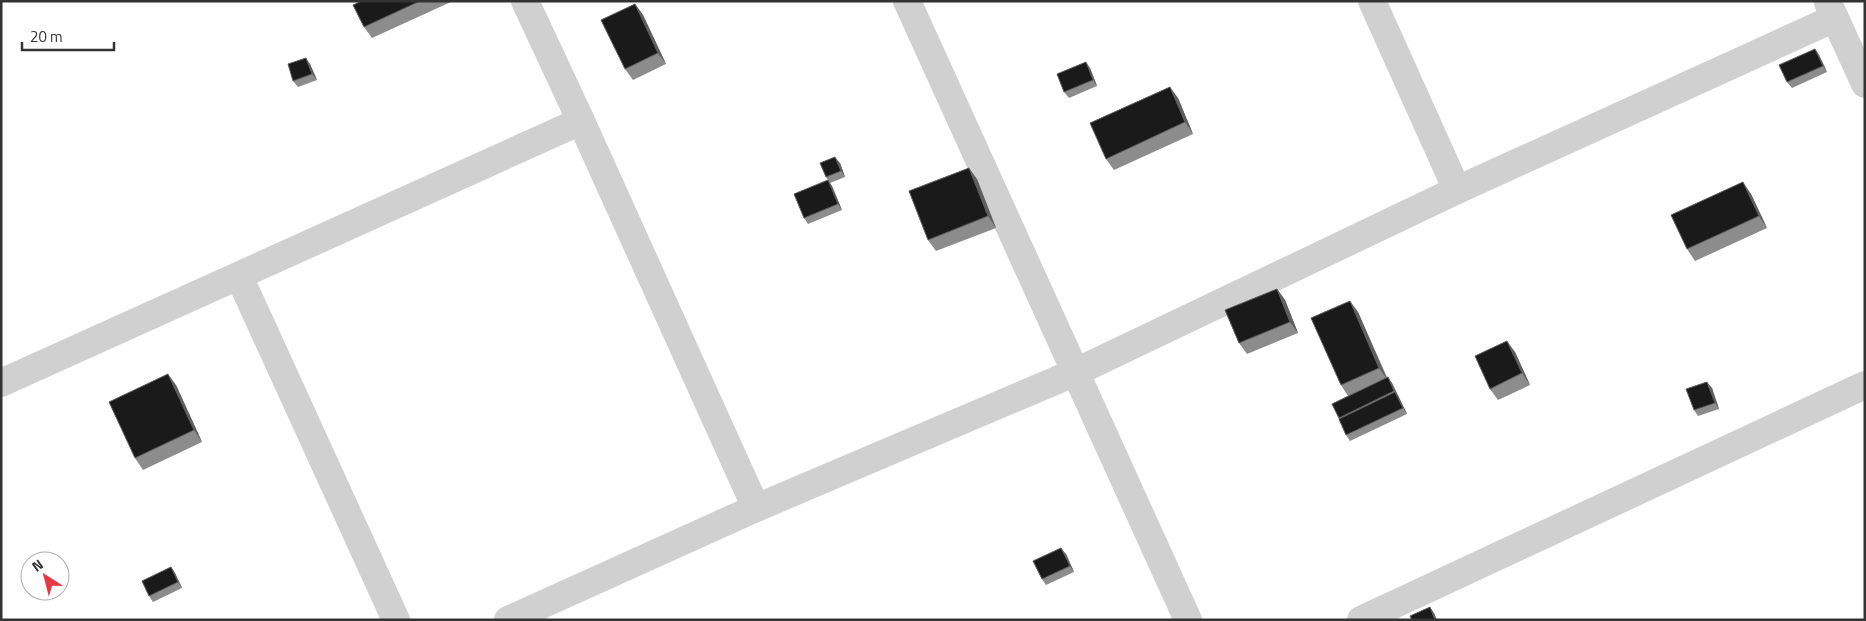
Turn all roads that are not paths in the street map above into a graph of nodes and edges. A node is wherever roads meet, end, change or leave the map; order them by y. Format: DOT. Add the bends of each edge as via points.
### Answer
graph roads {
  1 [pos="525,1"];
  2 [pos="907,1"];
  3 [pos="1372,1"];
  4 [pos="1831,10"];
  5 [pos="1865,84"];
  6 [pos="582,122"];
  7 [pos="1457,190"];
  8 [pos="239,276"];
  9 [pos="1076,372"];
  10 [pos="1,383"];
  11 [pos="1865,385"];
  12 [pos="756,508"];
  13 [pos="396,620"];
  14 [pos="508,620"];
  15 [pos="1188,620"];
  16 [pos="1360,620"];
  1 -- 6 [label="street"];
  2 -- 9 [label="street"];
  3 -- 7 [label="street"];
  4 -- 5 [label="street"];
  4 -- 7 [label="street"];
  6 -- 8 [label="street"];
  6 -- 12 [label="street"];
  7 -- 9 [label="street"];
  8 -- 10 [label="street"];
  8 -- 13 [label="street"];
  9 -- 12 [label="street"];
  9 -- 15 [label="street"];
  11 -- 16 [label="street"];
  12 -- 14 [label="street"];
}
